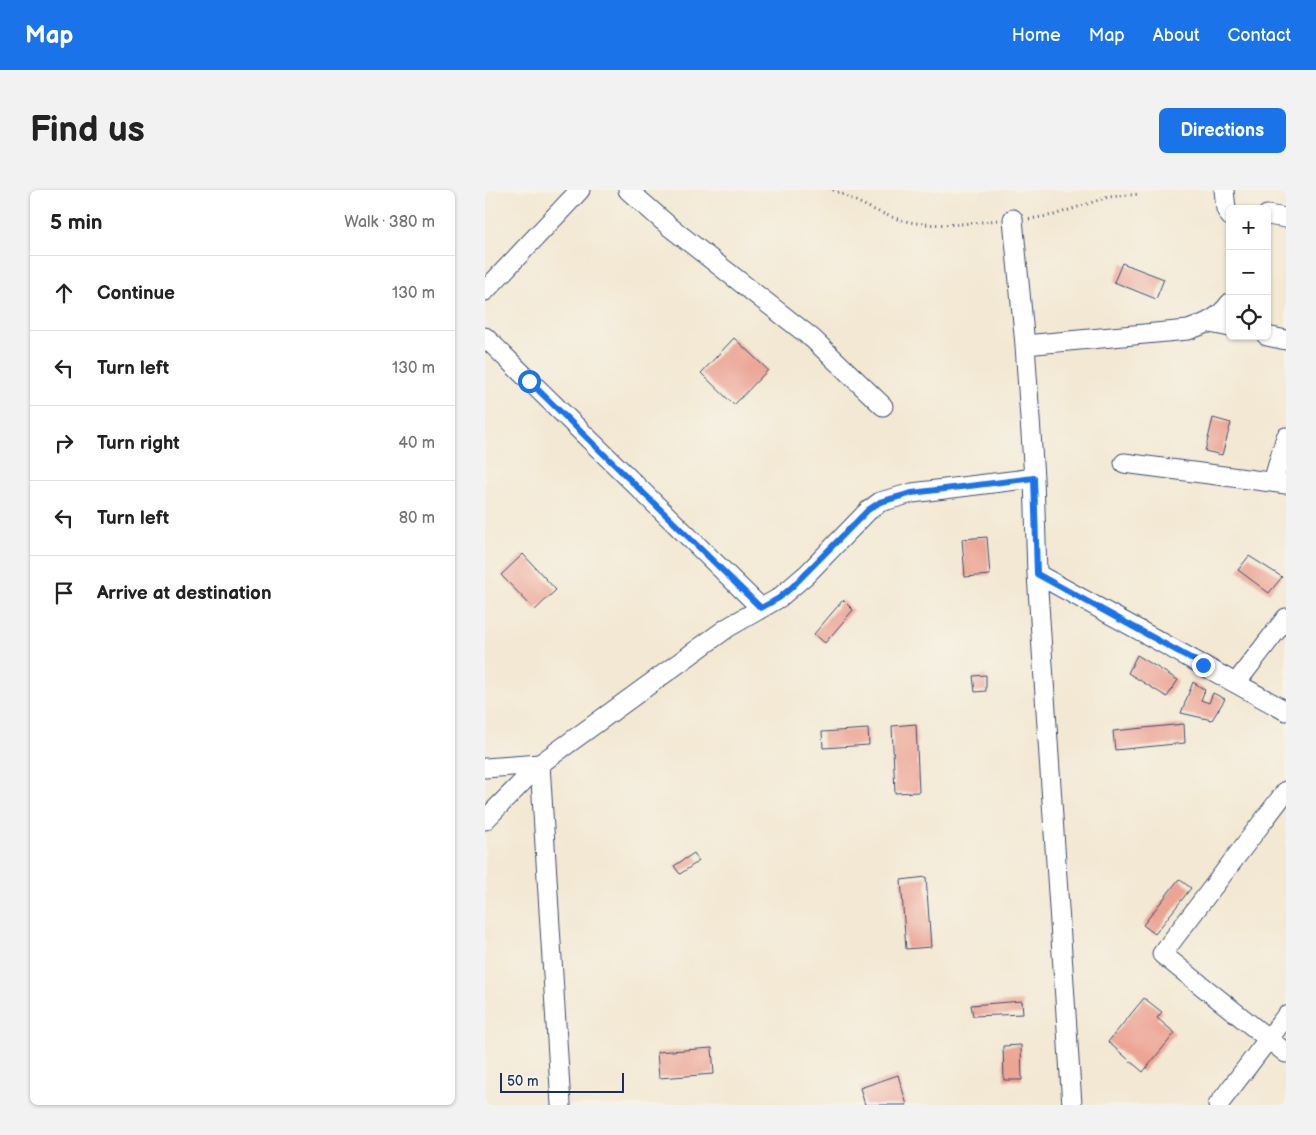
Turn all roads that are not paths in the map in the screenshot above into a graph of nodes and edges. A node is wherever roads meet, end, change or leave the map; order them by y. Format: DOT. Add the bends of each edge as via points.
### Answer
graph roads {
  1 [pos="580,190"];
  2 [pos="628,190"];
  3 [pos="1224,190"];
  4 [pos="1228,205"];
  5 [pos="1271,216"];
  6 [pos="1286,218"];
  7 [pos="1013,219"];
  8 [pos="485,291"];
  9 [pos="1226,309"];
  10 [pos="1209,323"];
  11 [pos="1226,326"];
  12 [pos="485,337"];
  13 [pos="1271,337"];
  14 [pos="1286,340"];
  15 [pos="1025,345"];
  16 [pos="883,406"];
  17 [pos="1286,437"];
  18 [pos="1124,463"];
  19 [pos="1034,478"];
  20 [pos="1280,483"];
  21 [pos="1037,574"];
  22 [pos="761,608"];
  23 [pos="1286,618"];
  24 [pos="1236,683"];
  25 [pos="1286,711"];
  26 [pos="541,764"];
  27 [pos="485,768"];
  28 [pos="1286,791"];
  29 [pos="485,820"];
  30 [pos="1286,1016"];
  31 [pos="1269,1039"];
  32 [pos="1286,1053"];
  33 [pos="561,1105"];
  34 [pos="1072,1105"];
  35 [pos="1219,1105"];
  1 -- 8 [label="street"];
  2 -- 16 [label="street" via="813,339"];
  3 -- 4 [label="street"];
  5 -- 6 [label="street"];
  7 -- 15 [label="street"];
  9 -- 10 [label="street"];
  10 -- 11 [label="street"];
  10 -- 15 [label="street" via="1189,330"];
  12 -- 22 [label="street"];
  13 -- 14 [label="street"];
  15 -- 19 [label="street"];
  17 -- 20 [label="street"];
  18 -- 20 [label="street"];
  19 -- 21 [label="street"];
  19 -- 22 [label="street" via="912,493 880,502 868,510 792,587"];
  21 -- 24 [label="street"];
  21 -- 34 [label="street"];
  22 -- 26 [label="street" via="689,654"];
  23 -- 24 [label="street"];
  24 -- 25 [label="street"];
  26 -- 27 [label="street"];
  26 -- 29 [label="street"];
  26 -- 33 [label="street"];
  28 -- 31 [label="street" via="1161,954"];
  30 -- 31 [label="street"];
  31 -- 32 [label="street"];
  31 -- 35 [label="street"];
}
